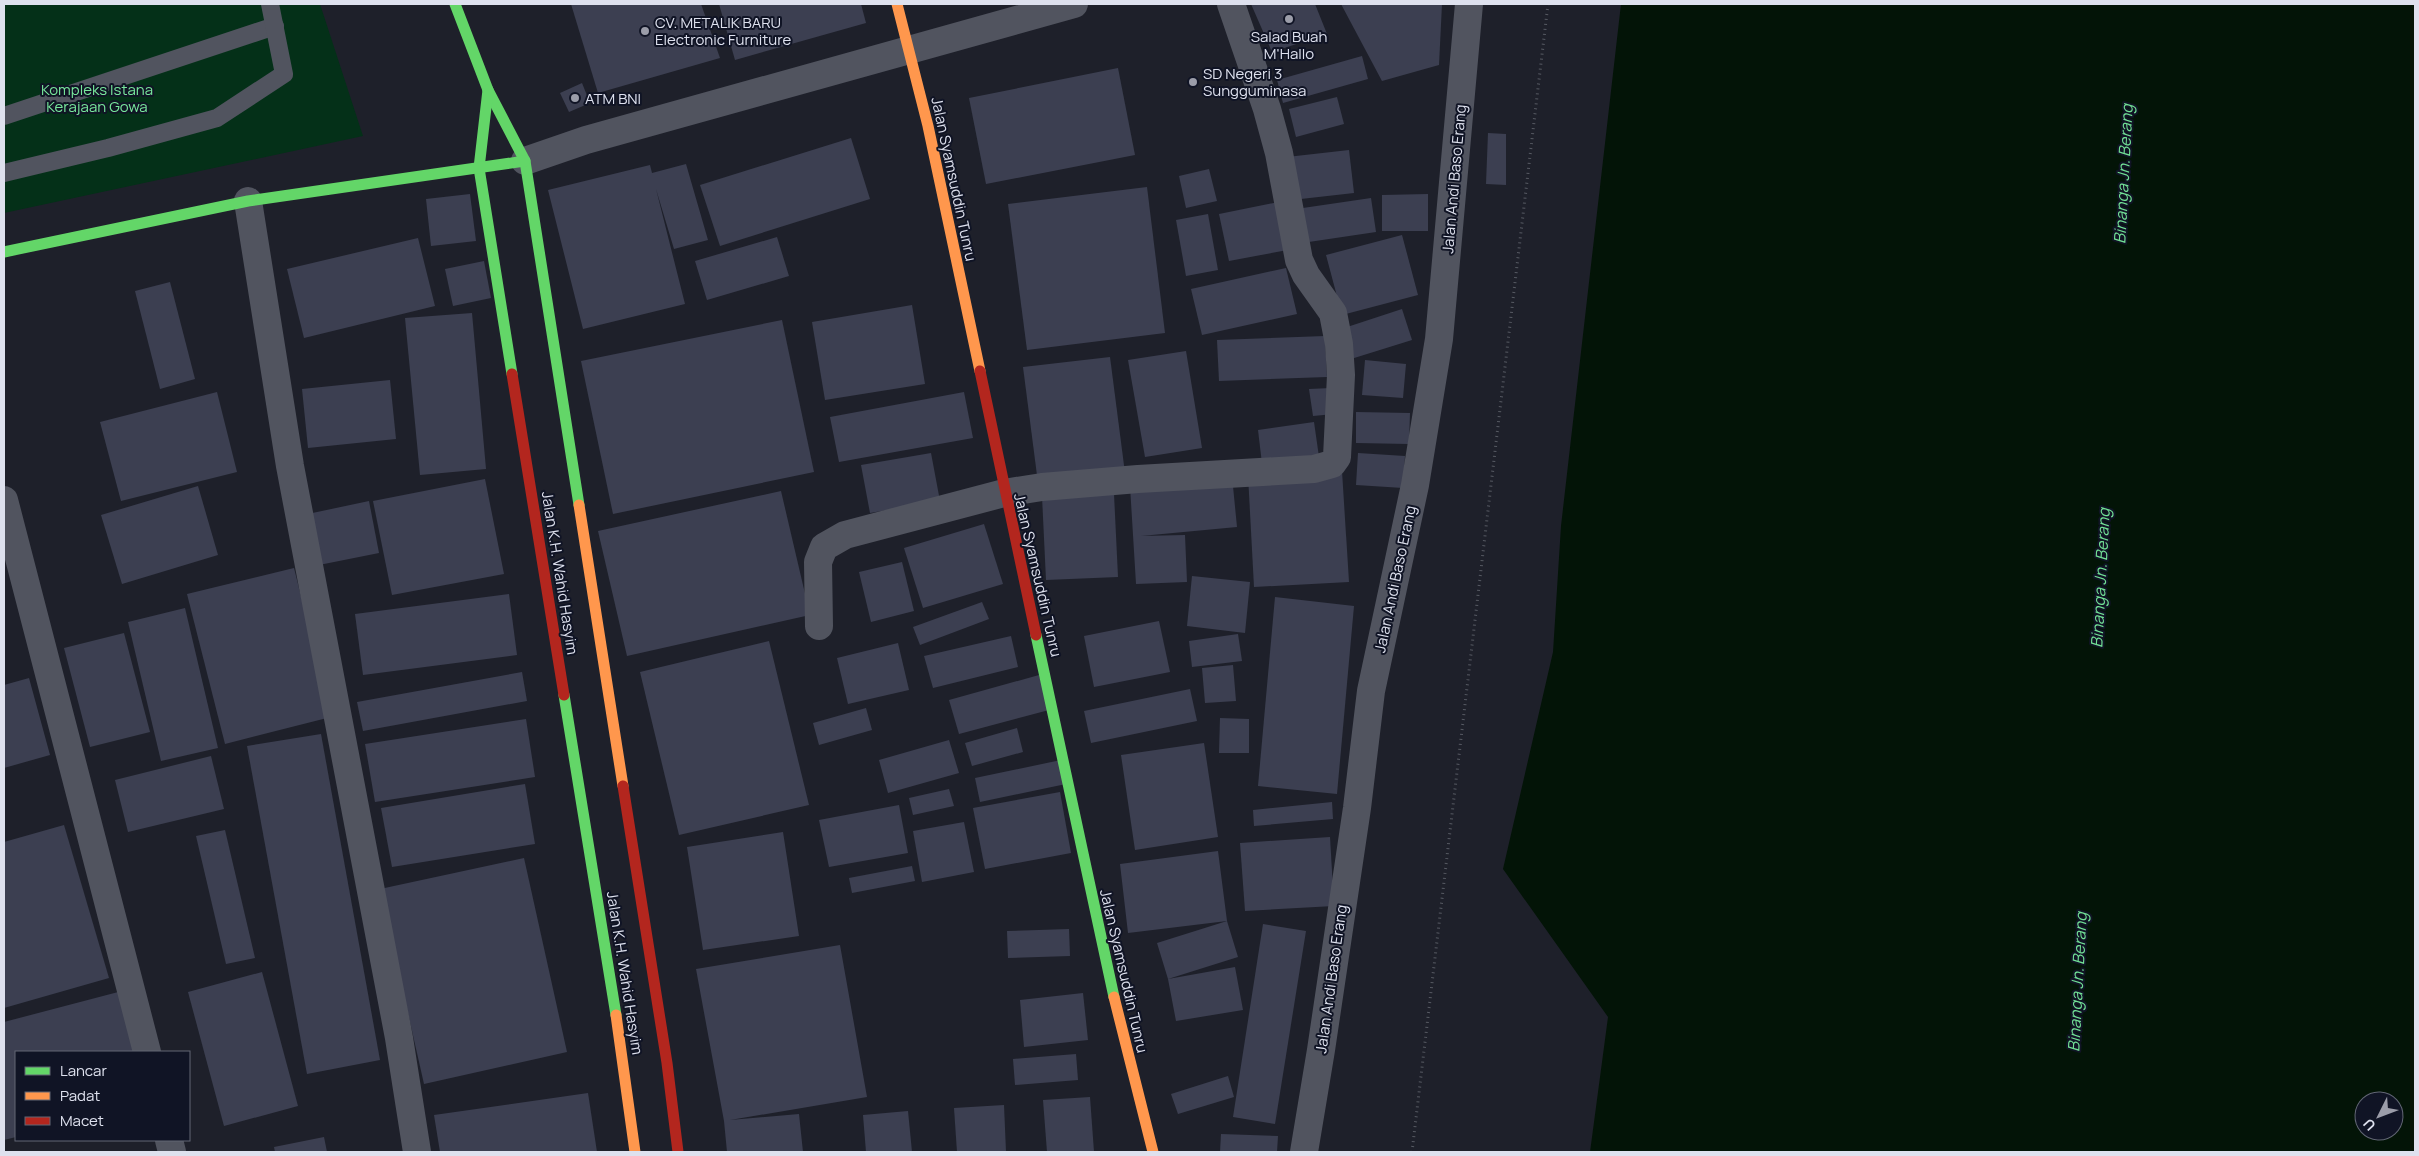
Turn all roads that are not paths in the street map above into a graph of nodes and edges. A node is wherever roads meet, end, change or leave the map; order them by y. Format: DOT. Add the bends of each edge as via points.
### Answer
graph roads {
  1 [pos="270,4"];
  2 [pos="455,4"];
  3 [pos="897,4"];
  4 [pos="1074,4"];
  5 [pos="1231,4"];
  6 [pos="1469,4"];
  7 [pos="275,26"];
  8 [pos="909,51"];
  9 [pos="488,90"];
  10 [pos="4,116"];
  11 [pos="525,161"];
  12 [pos="479,168"];
  13 [pos="4,173"];
  14 [pos="248,201"];
  15 [pos="4,252"];
  16 [pos="1004,493"];
  17 [pos="4,500"];
  18 [pos="819,626"];
  19 [pos="146,1051"];
  20 [pos="417,1152"];
  21 [pos="634,1152"];
  22 [pos="678,1152"];
  23 [pos="1153,1152"];
  24 [pos="1304,1152"];
  1 -- 7 [label="lane"];
  2 -- 9 [label="main road, Jalan K.H. Wahid Hasyim"];
  3 -- 8 [label="main road, Jalan Syamsuddin Tunru"];
  4 -- 8 [label="street"];
  5 -- 16 [label="street" via="1279,153 1299,260 1333,313 1341,374 1337,457 1332,464 1314,469 1138,479"];
  6 -- 24 [label="street, Jalan Andi Baso Erang" via="1439,339 1416,485 1371,691 1354,828"];
  7 -- 10 [label="lane"];
  7 -- 13 [label="lane" via="284,74 217,118"];
  8 -- 11 [label="street" via="586,140"];
  8 -- 16 [label="main road, Jalan Syamsuddin Tunru" via="928,126"];
  9 -- 11 [label="main road, Jalan K.H. Wahid Hasyim"];
  9 -- 12 [label="main road, Jalan K.H. Wahid Hasyim"];
  11 -- 12 [label="main road"];
  11 -- 22 [label="main road, Jalan K.H. Wahid Hasyim" via="667,1062"];
  12 -- 14 [label="main road"];
  12 -- 21 [label="main road, Jalan K.H. Wahid Hasyim" via="625,1069"];
  14 -- 15 [label="main road"];
  14 -- 20 [label="street" via="290,466 399,1038"];
  16 -- 18 [label="street" via="845,535 824,547 818,562"];
  16 -- 23 [label="main road, Jalan Syamsuddin Tunru" via="1096,919"];
  17 -- 19 [label="street"];
}
